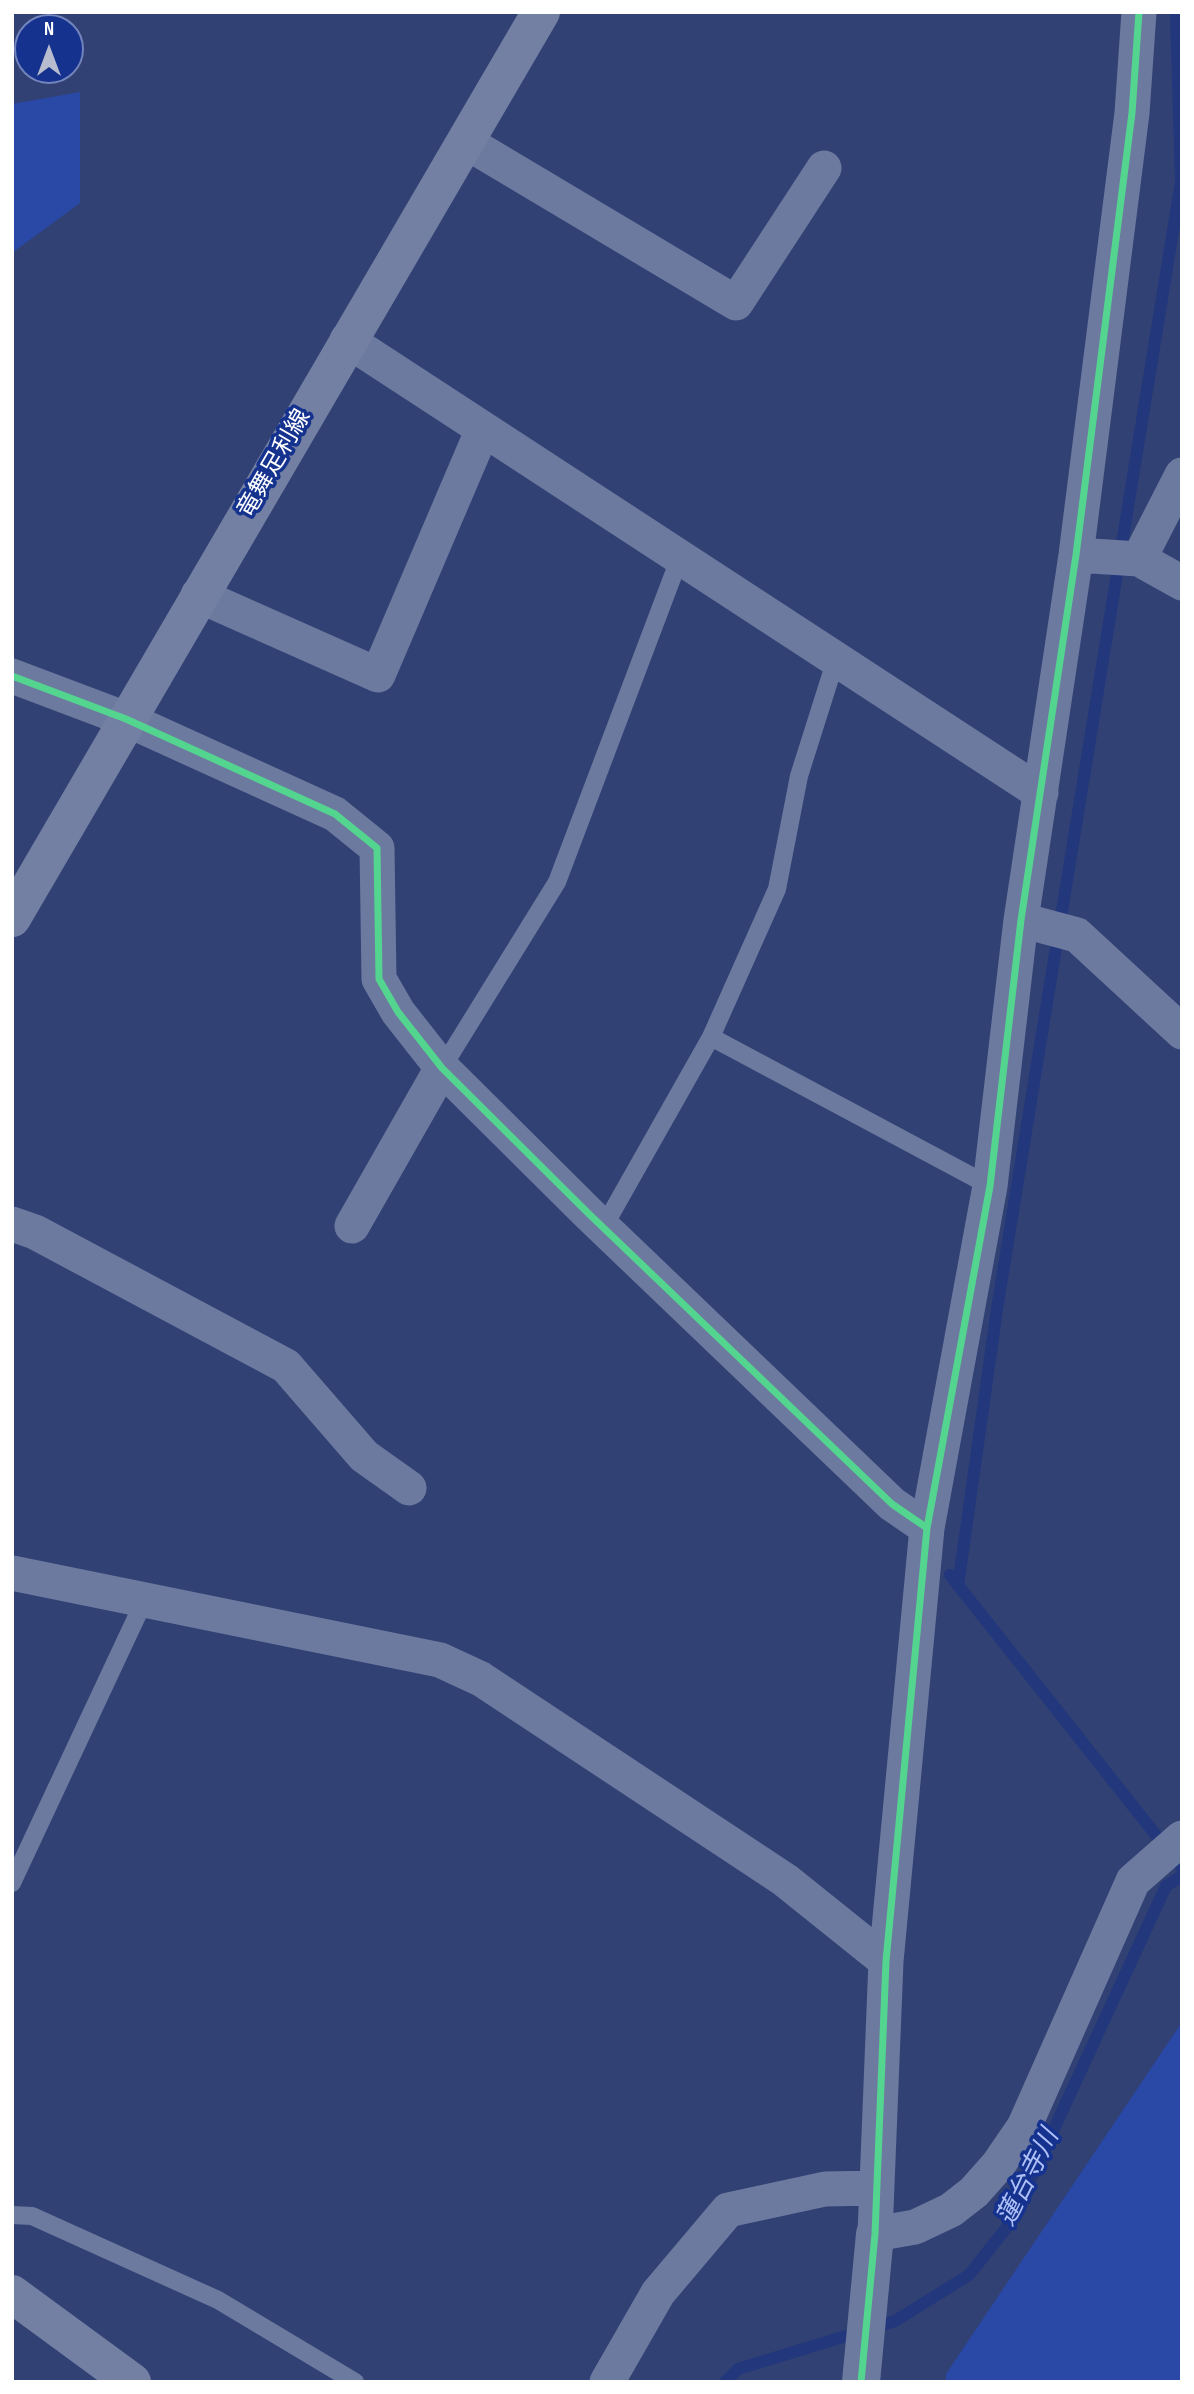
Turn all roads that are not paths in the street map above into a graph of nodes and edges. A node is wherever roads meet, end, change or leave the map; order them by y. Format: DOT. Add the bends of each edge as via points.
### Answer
graph roads {
  1 [pos="541,12"];
  2 [pos="1139,12"];
  3 [pos="466,142"];
  4 [pos="824,168"];
  5 [pos="347,340"];
  6 [pos="483,429"];
  7 [pos="1182,475"];
  8 [pos="1076,555"];
  9 [pos="680,557"];
  10 [pos="1139,559"];
  11 [pos="1182,583"];
  12 [pos="198,595"];
  13 [pos="836,659"];
  14 [pos="12,677"];
  15 [pos="126,719"];
  16 [pos="1041,793"];
  17 [pos="12,918"];
  18 [pos="1021,920"];
  19 [pos="1182,1032"];
  20 [pos="711,1037"];
  21 [pos="442,1068"];
  22 [pos="990,1186"];
  23 [pos="12,1224"];
  24 [pos="352,1226"];
  25 [pos="603,1228"];
  26 [pos="409,1488"];
  27 [pos="927,1528"];
  28 [pos="12,1573"];
  29 [pos="144,1601"];
  30 [pos="1182,1838"];
  31 [pos="12,1883"];
  32 [pos="886,1961"];
  33 [pos="877,2188"];
  34 [pos="12,2215"];
  35 [pos="875,2234"];
  36 [pos="12,2294"];
  37 [pos="862,2373"];
  38 [pos="132,2382"];
  39 [pos="355,2382"];
  40 [pos="607,2382"];
  1 -- 3 [label="main road, 竜舞足利線"];
  2 -- 8 [label="street" via="1132,113"];
  3 -- 4 [label="street" via="736,303"];
  3 -- 5 [label="main road, 竜舞足利線"];
  5 -- 6 [label="street"];
  5 -- 12 [label="main road, 竜舞足利線"];
  6 -- 9 [label="street"];
  6 -- 12 [label="street" via="378,675"];
  7 -- 10 [label="street"];
  8 -- 10 [label="street"];
  8 -- 16 [label="street"];
  9 -- 13 [label="street"];
  9 -- 21 [label="lane" via="557,883"];
  10 -- 11 [label="street"];
  12 -- 15 [label="main road, 竜舞足利線"];
  13 -- 16 [label="street"];
  13 -- 20 [label="lane" via="799,776 777,889"];
  14 -- 15 [label="street"];
  15 -- 17 [label="main road, 竜舞足利線"];
  15 -- 21 [label="street" via="335,814 377,848 379,979 398,1012"];
  16 -- 18 [label="street"];
  18 -- 19 [label="street" via="1077,935"];
  18 -- 22 [label="street"];
  20 -- 22 [label="lane"];
  20 -- 25 [label="lane"];
  21 -- 24 [label="street"];
  21 -- 25 [label="street"];
  22 -- 27 [label="street"];
  23 -- 26 [label="street" via="286,1366 364,1456"];
  25 -- 27 [label="street" via="892,1504"];
  27 -- 32 [label="street"];
  28 -- 29 [label="street"];
  29 -- 31 [label="lane"];
  29 -- 32 [label="street" via="440,1660 481,1679 785,1880"];
  30 -- 35 [label="street" via="1133,1881 1024,2127 998,2165 951,2210 915,2227"];
  32 -- 33 [label="street"];
  33 -- 35 [label="street"];
  33 -- 40 [label="street" via="825,2189 728,2210 658,2293"];
  34 -- 39 [label="lane" via="32,2216 218,2300"];
  35 -- 37 [label="street"];
  36 -- 38 [label="main road"];
}
